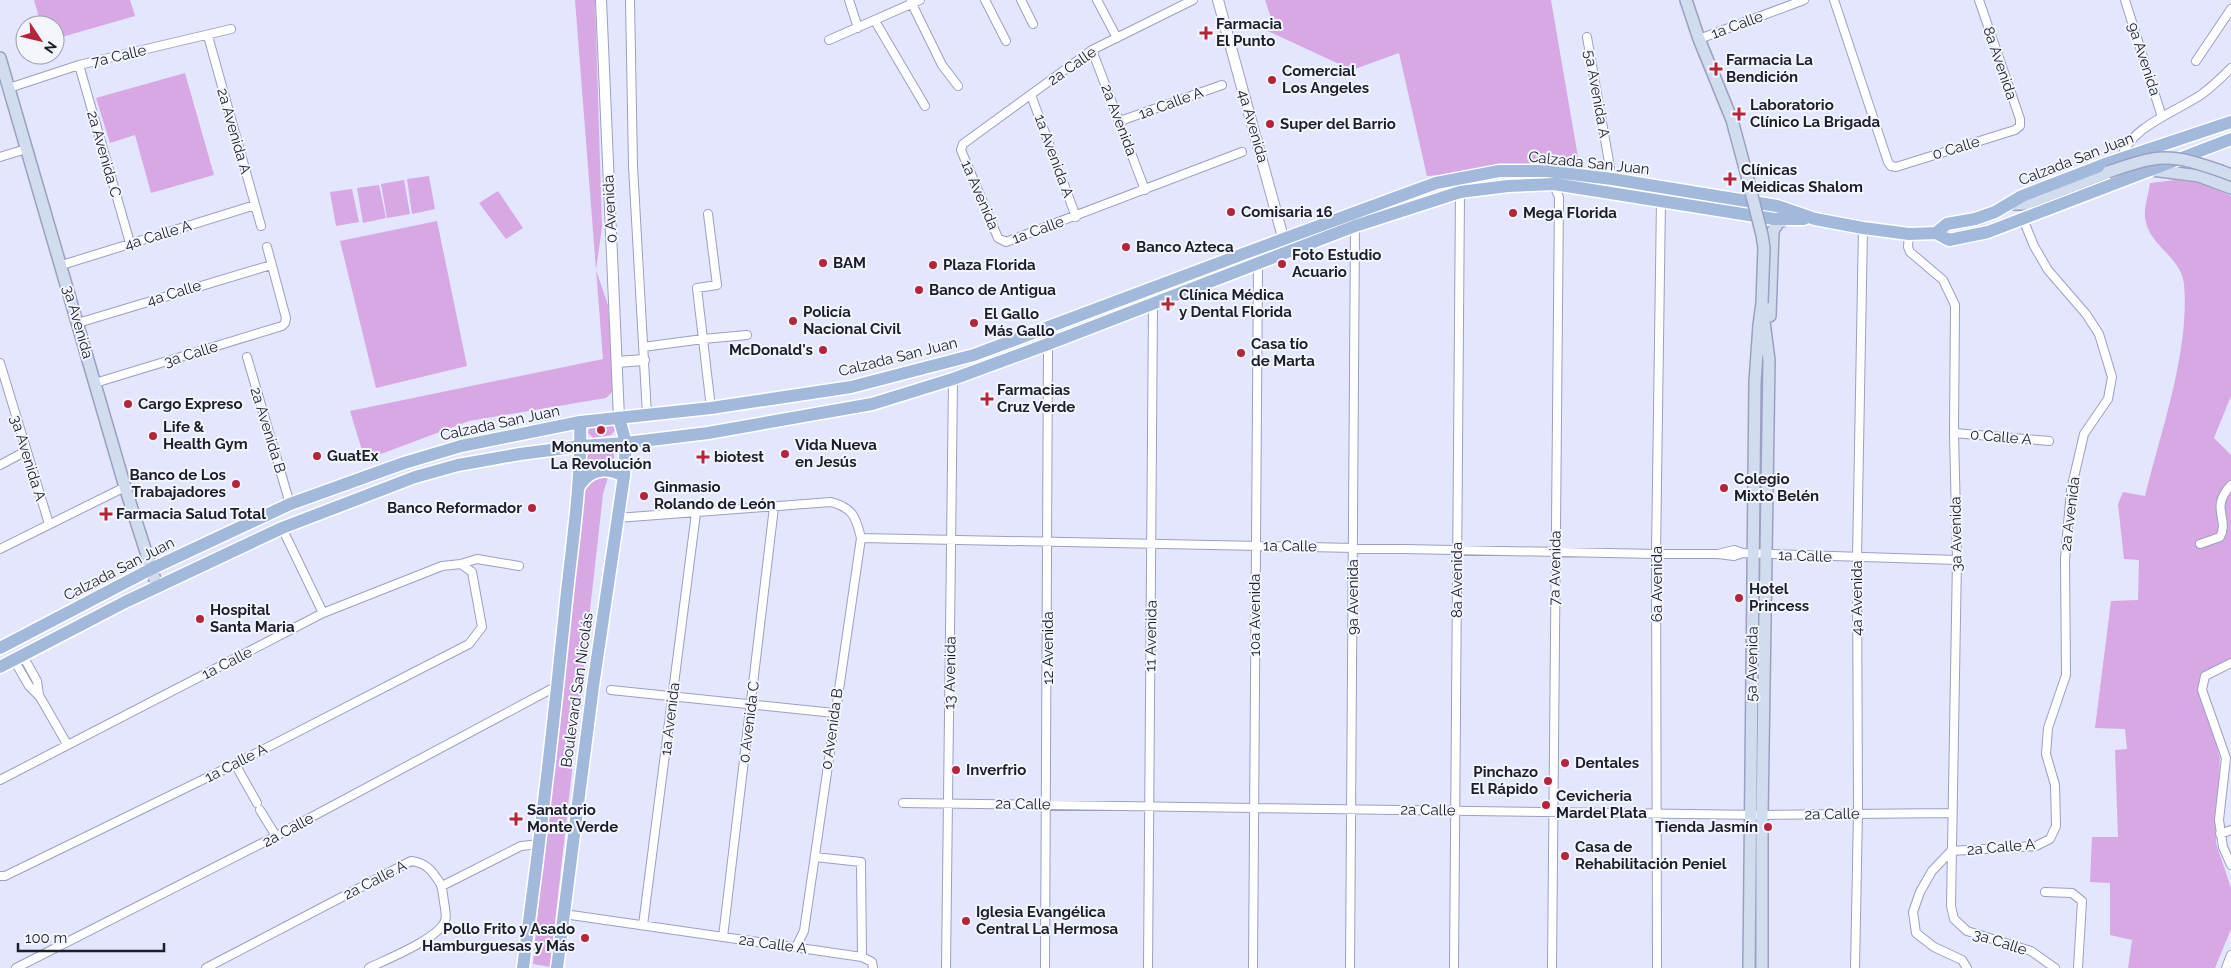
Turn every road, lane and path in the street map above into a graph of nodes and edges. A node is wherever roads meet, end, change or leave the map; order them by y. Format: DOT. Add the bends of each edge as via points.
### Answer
graph roads {
  1 [pos="601,0"];
  2 [pos="630,0"];
  3 [pos="849,0"];
  4 [pos="920,0"];
  5 [pos="985,0"];
  6 [pos="1021,0"];
  7 [pos="1097,0"];
  8 [pos="1193,0"];
  9 [pos="1218,0"];
  10 [pos="1686,0"];
  11 [pos="1804,0"];
  12 [pos="1834,0"];
  13 [pos="1979,0"];
  14 [pos="2125,0"];
  15 [pos="911,2"];
  16 [pos="2231,9"];
  17 [pos="875,21"];
  18 [pos="1033,24"];
  19 [pos="858,28"];
  20 [pos="231,29"];
  21 [pos="208,36"];
  22 [pos="1587,37"];
  23 [pos="1117,38"];
  24 [pos="1699,39"];
  25 [pos="829,40"];
  26 [pos="1006,41"];
  27 [pos="1092,50"];
  28 [pos="0,58"];
  29 [pos="2196,61"];
  30 [pos="79,65"];
  31 [pos="2231,68"];
  32 [pos="2,76"];
  33 [pos="1222,85"];
  34 [pos="958,86"];
  35 [pos="9,88"];
  36 [pos="1031,95"];
  37 [pos="925,106"];
  38 [pos="2162,117"];
  39 [pos="1120,121"];
  40 [pos="2231,122"];
  41 [pos="2020,126"];
  42 [pos="2231,139"];
  43 [pos="961,146"];
  44 [pos="26,149"];
  45 [pos="1242,152"];
  46 [pos="0,157"];
  47 [pos="2126,157"];
  48 [pos="2152,170"];
  49 [pos="1547,171"];
  50 [pos="2226,173"];
  51 [pos="2131,177"];
  52 [pos="1612,179"];
  53 [pos="1554,184"];
  54 [pos="2231,188"];
  55 [pos="1145,190"];
  56 [pos="1460,192"];
  57 [pos="1661,200"];
  58 [pos="2010,204"];
  59 [pos="255,205"];
  60 [pos="708,214"];
  61 [pos="1749,215"];
  62 [pos="1076,217"];
  63 [pos="1786,219"];
  64 [pos="1815,219"];
  65 [pos="2023,219"];
  66 [pos="261,226"];
  67 [pos="1355,226"];
  68 [pos="1863,228"];
  69 [pos="1936,233"];
  70 [pos="1909,234"];
  71 [pos="1002,241"];
  72 [pos="130,243"];
  73 [pos="1286,245"];
  74 [pos="267,247"];
  75 [pos="1251,251"];
  76 [pos="1258,262"];
  77 [pos="62,264"];
  78 [pos="271,265"];
  79 [pos="1232,273"];
  80 [pos="1153,304"];
  81 [pos="1762,307"];
  82 [pos="78,323"];
  83 [pos="1043,330"];
  84 [pos="747,336"];
  85 [pos="703,339"];
  86 [pos="1048,344"];
  87 [pos="643,347"];
  88 [pos="247,357"];
  89 [pos="1756,359"];
  90 [pos="644,360"];
  91 [pos="1769,360"];
  92 [pos="617,362"];
  93 [pos="0,363"];
  94 [pos="924,369"];
  95 [pos="953,378"];
  96 [pos="95,383"];
  97 [pos="872,404"];
  98 [pos="711,408"];
  99 [pos="647,415"];
  100 [pos="619,418"];
  101 [pos="580,422"];
  102 [pos="1954,433"];
  103 [pos="2049,441"];
  104 [pos="626,443"];
  105 [pos="581,446"];
  106 [pos="26,451"];
  107 [pos="0,465"];
  108 [pos="624,476"];
  109 [pos="2231,485"];
  110 [pos="125,487"];
  111 [pos="577,488"];
  112 [pos="290,504"];
  113 [pos="774,507"];
  114 [pos="696,512"];
  115 [pos="617,518"];
  116 [pos="49,524"];
  117 [pos="282,528"];
  118 [pos="861,538"];
  119 [pos="951,539"];
  120 [pos="1048,542"];
  121 [pos="1152,543"];
  122 [pos="2200,544"];
  123 [pos="1256,546"];
  124 [pos="1353,548"];
  125 [pos="0,549"];
  126 [pos="1457,550"];
  127 [pos="1556,552"];
  128 [pos="1656,554"];
  129 [pos="1748,554"];
  130 [pos="1766,554"];
  131 [pos="1857,558"];
  132 [pos="1957,560"];
  133 [pos="461,564"];
  134 [pos="519,566"];
  135 [pos="152,569"];
  136 [pos="157,586"];
  137 [pos="323,613"];
  138 [pos="0,648"];
  139 [pos="18,658"];
  140 [pos="2231,663"];
  141 [pos="0,667"];
  142 [pos="557,686"];
  143 [pos="611,690"];
  144 [pos="673,695"];
  145 [pos="751,704"];
  146 [pos="834,713"];
  147 [pos="67,744"];
  148 [pos="2228,757"];
  149 [pos="234,764"];
  150 [pos="0,780"];
  151 [pos="903,803"];
  152 [pos="948,803"];
  153 [pos="1046,805"];
  154 [pos="1149,806"];
  155 [pos="1254,807"];
  156 [pos="1351,809"];
  157 [pos="1455,810"];
  158 [pos="1553,812"];
  159 [pos="1658,813"];
  160 [pos="1858,813"];
  161 [pos="1952,813"];
  162 [pos="1756,815"];
  163 [pos="2231,830"];
  164 [pos="2220,834"];
  165 [pos="276,836"];
  166 [pos="2050,839"];
  167 [pos="540,844"];
  168 [pos="1951,851"];
  169 [pos="815,857"];
  170 [pos="2231,865"];
  171 [pos="0,876"];
  172 [pos="442,886"];
  173 [pos="2045,892"];
  174 [pos="564,914"];
  175 [pos="643,925"];
  176 [pos="723,937"];
  177 [pos="796,947"];
  178 [pos="2231,955"];
  179 [pos="862,957"];
  180 [pos="16,968"];
  181 [pos="206,968"];
  182 [pos="370,968"];
  183 [pos="523,968"];
  184 [pos="557,968"];
  185 [pos="873,968"];
  186 [pos="946,968"];
  187 [pos="1045,968"];
  188 [pos="1148,968"];
  189 [pos="1253,968"];
  190 [pos="1350,968"];
  191 [pos="1454,968"];
  192 [pos="1552,968"];
  193 [pos="1657,968"];
  194 [pos="1749,968"];
  195 [pos="1762,968"];
  196 [pos="1855,968"];
  197 [pos="1967,968"];
  198 [pos="2056,968"];
  199 [pos="2078,968"];
  200 [pos="2226,968"];
  1 -- 92 [label="street, 0 Avenida"];
  2 -- 87 [label="street"];
  3 -- 19 [label="street"];
  4 -- 15 [label="street"];
  5 -- 26 [label="street"];
  6 -- 18 [label="street"];
  7 -- 23 [label="street"];
  8 -- 23 [label="street, 2a Calle"];
  9 -- 73 [label="street, 4a Avenida"];
  10 -- 24 [label="main road, 5a Avenida"];
  11 -- 24 [label="street, 1a Calle"];
  12 -- 41 [label="street, 0 Calle" via="1891,166"];
  13 -- 41 [label="street, 8a Avenida"];
  14 -- 38 [label="street, 9a Avenida"];
  15 -- 17 [label="street"];
  15 -- 34 [label="street" via="942,65"];
  16 -- 29 [label="street"];
  17 -- 19 [label="street"];
  17 -- 37 [label="street"];
  19 -- 25 [label="street"];
  20 -- 21 [label="street, 7a Calle"];
  21 -- 30 [label="street, 7a Calle"];
  21 -- 59 [label="street, 2a Avenida A"];
  22 -- 52 [label="street, 5a Avenida A"];
  23 -- 27 [label="street, 2a Calle"];
  24 -- 81 [label="main road, 5a Avenida, bridge" via="1732,120 1762,235"];
  27 -- 36 [label="street, 2a Calle"];
  27 -- 39 [label="street, 2a Avenida"];
  28 -- 32 [label="main road, 3a Avenida"];
  30 -- 35 [label="street, 7a Calle"];
  30 -- 72 [label="street, 2a Avenida C"];
  31 -- 38 [label="street" via="2201,95"];
  32 -- 35 [label="main road, 3a Avenida"];
  33 -- 39 [label="street, 1a Calle A"];
  35 -- 44 [label="main road, 3a Avenida"];
  36 -- 43 [label="street, 2a Calle"];
  36 -- 62 [label="street, 1a Avenida A"];
  38 -- 47 [label="street" via="2128,142"];
  39 -- 55 [label="street, 2a Avenida"];
  40 -- 47 [label="main road, Calzada San Juan"];
  42 -- 48 [label="main road, Calzada San Juan"];
  43 -- 71 [label="street, 1a Avenida"];
  44 -- 46 [label="street"];
  44 -- 77 [label="main road, 3a Avenida"];
  45 -- 55 [label="street, 1a Calle"];
  47 -- 51 [label="main road"];
  47 -- 58 [label="main road, Calzada San Juan" via="2022,196"];
  48 -- 51 [label="main road, Calzada San Juan"];
  48 -- 54 [label="main road" via="2200,176"];
  49 -- 52 [label="main road, Calzada San Juan"];
  49 -- 53 [label="street, 7a Avenida"];
  49 -- 73 [label="main road, Calzada San Juan" via="1499,171 1436,183"];
  50 -- 58 [label="main road, bridge" via="2188,159 2172,157 2141,161 2032,201"];
  51 -- 65 [label="main road, Calzada San Juan"];
  52 -- 64 [label="main road, Calzada San Juan" via="1777,206"];
  53 -- 56 [label="main road, Calzada San Juan"];
  53 -- 57 [label="main road, Calzada San Juan"];
  53 -- 127 [label="street, 7a Avenida" via="1559,197"];
  55 -- 62 [label="street, 1a Calle"];
  56 -- 67 [label="main road, Calzada San Juan"];
  56 -- 126 [label="street, 8a Avenida"];
  57 -- 61 [label="main road, Calzada San Juan"];
  57 -- 128 [label="street, 6a Avenida"];
  58 -- 69 [label="main road, Calzada San Juan" via="1975,219 1947,224"];
  59 -- 66 [label="street, 2a Avenida A"];
  59 -- 72 [label="street, 4a Calle A"];
  60 -- 85 [label="street" via="717,285 697,288"];
  61 -- 63 [label="main road, Calzada San Juan"];
  61 -- 89 [label="main road, 5a Avenida" via="1757,227 1760,256"];
  62 -- 71 [label="street, 1a Calle"];
  63 -- 64 [label="main road, Calzada San Juan"];
  63 -- 91 [label="main road, 5a Avenida" via="1773,231"];
  64 -- 68 [label="main road, Calzada San Juan"];
  65 -- 69 [label="main road, Calzada San Juan" via="1966,238 1949,240"];
  65 -- 166 [label="street, 2a Avenida" via="2048,270 2099,334 2112,377 2108,399 2084,434 2071,490 2065,559 2066,675 2048,728 2046,754 2055,785 2056,826"];
  67 -- 73 [label="main road, Calzada San Juan"];
  67 -- 124 [label="street, 9a Avenida"];
  68 -- 70 [label="main road, Calzada San Juan"];
  68 -- 131 [label="street, 4a Avenida"];
  69 -- 70 [label="main road, Calzada San Juan"];
  70 -- 102 [label="street, 3a Avenida" via="1910,252 1943,280 1955,305"];
  72 -- 77 [label="street, 4a Calle A"];
  73 -- 75 [label="main road, Calzada San Juan"];
  73 -- 76 [label="main road, Calzada San Juan"];
  74 -- 78 [label="street"];
  75 -- 79 [label="main road"];
  75 -- 83 [label="main road, Calzada San Juan"];
  76 -- 79 [label="main road, Calzada San Juan"];
  76 -- 123 [label="street, 10a Avenida"];
  77 -- 82 [label="main road, 3a Avenida"];
  78 -- 82 [label="street, 4a Calle"];
  78 -- 96 [label="street, 3a Calle" via="285,323 282,326"];
  79 -- 80 [label="main road, Calzada San Juan"];
  80 -- 86 [label="main road, Calzada San Juan"];
  80 -- 121 [label="street, 11 Avenida"];
  81 -- 89 [label="main road, 5a Avenida"];
  81 -- 91 [label="main road, 5a Avenida"];
  82 -- 96 [label="main road, 3a Avenida"];
  83 -- 86 [label="street, 12 Avenida"];
  83 -- 94 [label="main road, Calzada San Juan"];
  84 -- 85 [label="street"];
  85 -- 87 [label="street"];
  85 -- 98 [label="street"];
  86 -- 95 [label="main road, Calzada San Juan"];
  86 -- 120 [label="street, 12 Avenida"];
  87 -- 90 [label="street"];
  88 -- 112 [label="street, 2a Avenida B"];
  89 -- 129 [label="main road, 5a Avenida"];
  90 -- 92 [label="street"];
  90 -- 99 [label="street"];
  91 -- 130 [label="main road, 5a Avenida"];
  92 -- 100 [label="street, 0 Avenida"];
  93 -- 106 [label="street, 3a Avenida A"];
  94 -- 97 [label="main road" via="919,380 905,388 883,393"];
  94 -- 98 [label="main road, Calzada San Juan" via="851,387"];
  95 -- 97 [label="main road, Calzada San Juan"];
  95 -- 119 [label="street, 13 Avenida"];
  96 -- 110 [label="main road, 3a Avenida"];
  97 -- 104 [label="main road, Calzada San Juan" via="708,433"];
  98 -- 99 [label="main road, Calzada San Juan"];
  99 -- 100 [label="main road, Calzada San Juan"];
  100 -- 101 [label="main road, Calzada San Juan"];
  100 -- 104 [label="main road, Boulevard San Nicolás"];
  101 -- 105 [label="main road, Boulevard San Nicolás"];
  101 -- 112 [label="main road, Calzada San Juan" via="461,446"];
  102 -- 103 [label="street, 0 Calle A"];
  102 -- 132 [label="street, 3a Avenida"];
  104 -- 105 [label="main road, Calzada San Juan"];
  104 -- 108 [label="main road, Boulevard San Nicolás"];
  105 -- 111 [label="main road, Boulevard San Nicolás"];
  105 -- 117 [label="main road, Calzada San Juan" via="458,465 415,477"];
  106 -- 107 [label="street"];
  106 -- 116 [label="street, 3a Avenida A"];
  108 -- 111 [label="main road" via="603,469 588,475"];
  108 -- 115 [label="main road, Boulevard San Nicolás"];
  109 -- 122 [label="street" via="2221,496 2219,504 2220,537"];
  110 -- 116 [label="street"];
  110 -- 135 [label="main road, 3a Avenida"];
  111 -- 142 [label="main road, Boulevard San Nicolás"];
  112 -- 135 [label="main road, Calzada San Juan"];
  113 -- 114 [label="street"];
  113 -- 118 [label="street, 0 Avenida B" via="831,502 842,505 851,511 858,523"];
  113 -- 145 [label="street, 0 Avenida C"];
  114 -- 115 [label="street"];
  114 -- 144 [label="street, 1a Avenida"];
  115 -- 174 [label="main road, Boulevard San Nicolás"];
  116 -- 125 [label="street"];
  117 -- 136 [label="main road, Calzada San Juan"];
  117 -- 137 [label="street"];
  118 -- 119 [label="street, 1a Calle"];
  118 -- 146 [label="street, 0 Avenida B"];
  119 -- 120 [label="street, 1a Calle"];
  119 -- 152 [label="street, 13 Avenida"];
  120 -- 121 [label="street, 1a Calle"];
  120 -- 153 [label="street, 12 Avenida"];
  121 -- 123 [label="street, 1a Calle"];
  121 -- 154 [label="street, 11 Avenida"];
  123 -- 124 [label="street, 1a Calle"];
  123 -- 155 [label="street, 10a Avenida"];
  124 -- 126 [label="street, 1a Calle"];
  124 -- 156 [label="street, 9a Avenida"];
  126 -- 127 [label="street, 1a Calle"];
  126 -- 157 [label="street, 8a Avenida"];
  127 -- 128 [label="street, 1a Calle"];
  127 -- 158 [label="street, 7a Avenida"];
  128 -- 129 [label="street, 1a Calle" via="1718,554 1726,550"];
  128 -- 159 [label="street, 6a Avenida"];
  129 -- 130 [label="street, 1a Calle"];
  129 -- 162 [label="main road, 5a Avenida"];
  130 -- 131 [label="street, 1a Calle"];
  130 -- 162 [label="main road, 5a Avenida"];
  131 -- 132 [label="street, 1a Calle"];
  131 -- 160 [label="street, 4a Avenida"];
  132 -- 161 [label="street, 3a Avenida"];
  133 -- 134 [label="street, 1a Calle" via="477,559"];
  133 -- 137 [label="street, 1a Calle" via="442,566"];
  133 -- 149 [label="street, 1a Calle A" via="472,572 482,627 469,644"];
  135 -- 136 [label="main road, 3a Avenida"];
  135 -- 138 [label="main road, Calzada San Juan"];
  136 -- 139 [label="main road, Calzada San Juan"];
  137 -- 147 [label="street, 1a Calle"];
  139 -- 141 [label="main road, Calzada San Juan"];
  139 -- 147 [label="street" via="29,686 40,697"];
  140 -- 148 [label="street" via="2205,676 2202,690"];
  142 -- 165 [label="street, 2a Calle"];
  142 -- 167 [label="main road, Boulevard San Nicolás"];
  143 -- 144 [label="street"];
  144 -- 145 [label="street"];
  144 -- 175 [label="street, 1a Avenida"];
  145 -- 146 [label="street"];
  145 -- 176 [label="street, 0 Avenida C"];
  146 -- 169 [label="street, 0 Avenida B"];
  147 -- 150 [label="street, 1a Calle"];
  148 -- 164 [label="street"];
  149 -- 165 [label="street"];
  149 -- 171 [label="street, 1a Calle A"];
  151 -- 152 [label="street, 2a Calle"];
  152 -- 153 [label="street, 2a Calle"];
  152 -- 186 [label="street, 13 Avenida"];
  153 -- 154 [label="street, 2a Calle"];
  153 -- 187 [label="street, 12 Avenida"];
  154 -- 155 [label="street, 2a Calle"];
  154 -- 188 [label="street, 11 Avenida"];
  155 -- 156 [label="street, 2a Calle"];
  155 -- 189 [label="street, 10a Avenida"];
  156 -- 157 [label="street, 2a Calle"];
  156 -- 190 [label="street, 9a Avenida"];
  157 -- 158 [label="street, 2a Calle"];
  157 -- 191 [label="street, 8a Avenida"];
  158 -- 159 [label="street, 2a Calle"];
  158 -- 192 [label="street, 7a Avenida"];
  159 -- 162 [label="street, 2a Calle"];
  159 -- 193 [label="street, 6a Avenida"];
  160 -- 161 [label="street, 2a Calle"];
  160 -- 162 [label="street, 2a Calle"];
  160 -- 196 [label="street, 4a Avenida"];
  161 -- 168 [label="street, 3a Avenida"];
  162 -- 194 [label="main road, 5a Avenida"];
  162 -- 195 [label="main road, 5a Avenida"];
  163 -- 164 [label="street"];
  164 -- 170 [label="street"];
  165 -- 180 [label="street, 2a Calle"];
  166 -- 168 [label="street, 2a Calle A" via="2036,846"];
  167 -- 172 [label="street" via="521,846"];
  167 -- 183 [label="main road, Boulevard San Nicolás"];
  168 -- 197 [label="street" via="1932,871 1913,912 1916,933 1934,947 1962,960"];
  168 -- 198 [label="street, 3a Calle" via="1954,919 1967,931 2031,951"];
  169 -- 177 [label="street, 0 Avenida B" via="804,931"];
  169 -- 179 [label="street" via="861,862"];
  172 -- 181 [label="street, 2a Calle A" via="429,866 411,861"];
  172 -- 182 [label="street" via="446,916 440,929"];
  173 -- 199 [label="street" via="2072,893 2082,901"];
  174 -- 175 [label="street, 2a Calle A"];
  174 -- 184 [label="main road, Boulevard San Nicolás"];
  175 -- 176 [label="street, 2a Calle A"];
  176 -- 177 [label="street, 2a Calle A"];
  177 -- 179 [label="street, 2a Calle A"];
  178 -- 200 [label="street"];
  179 -- 185 [label="street" via="872,962"];
}
